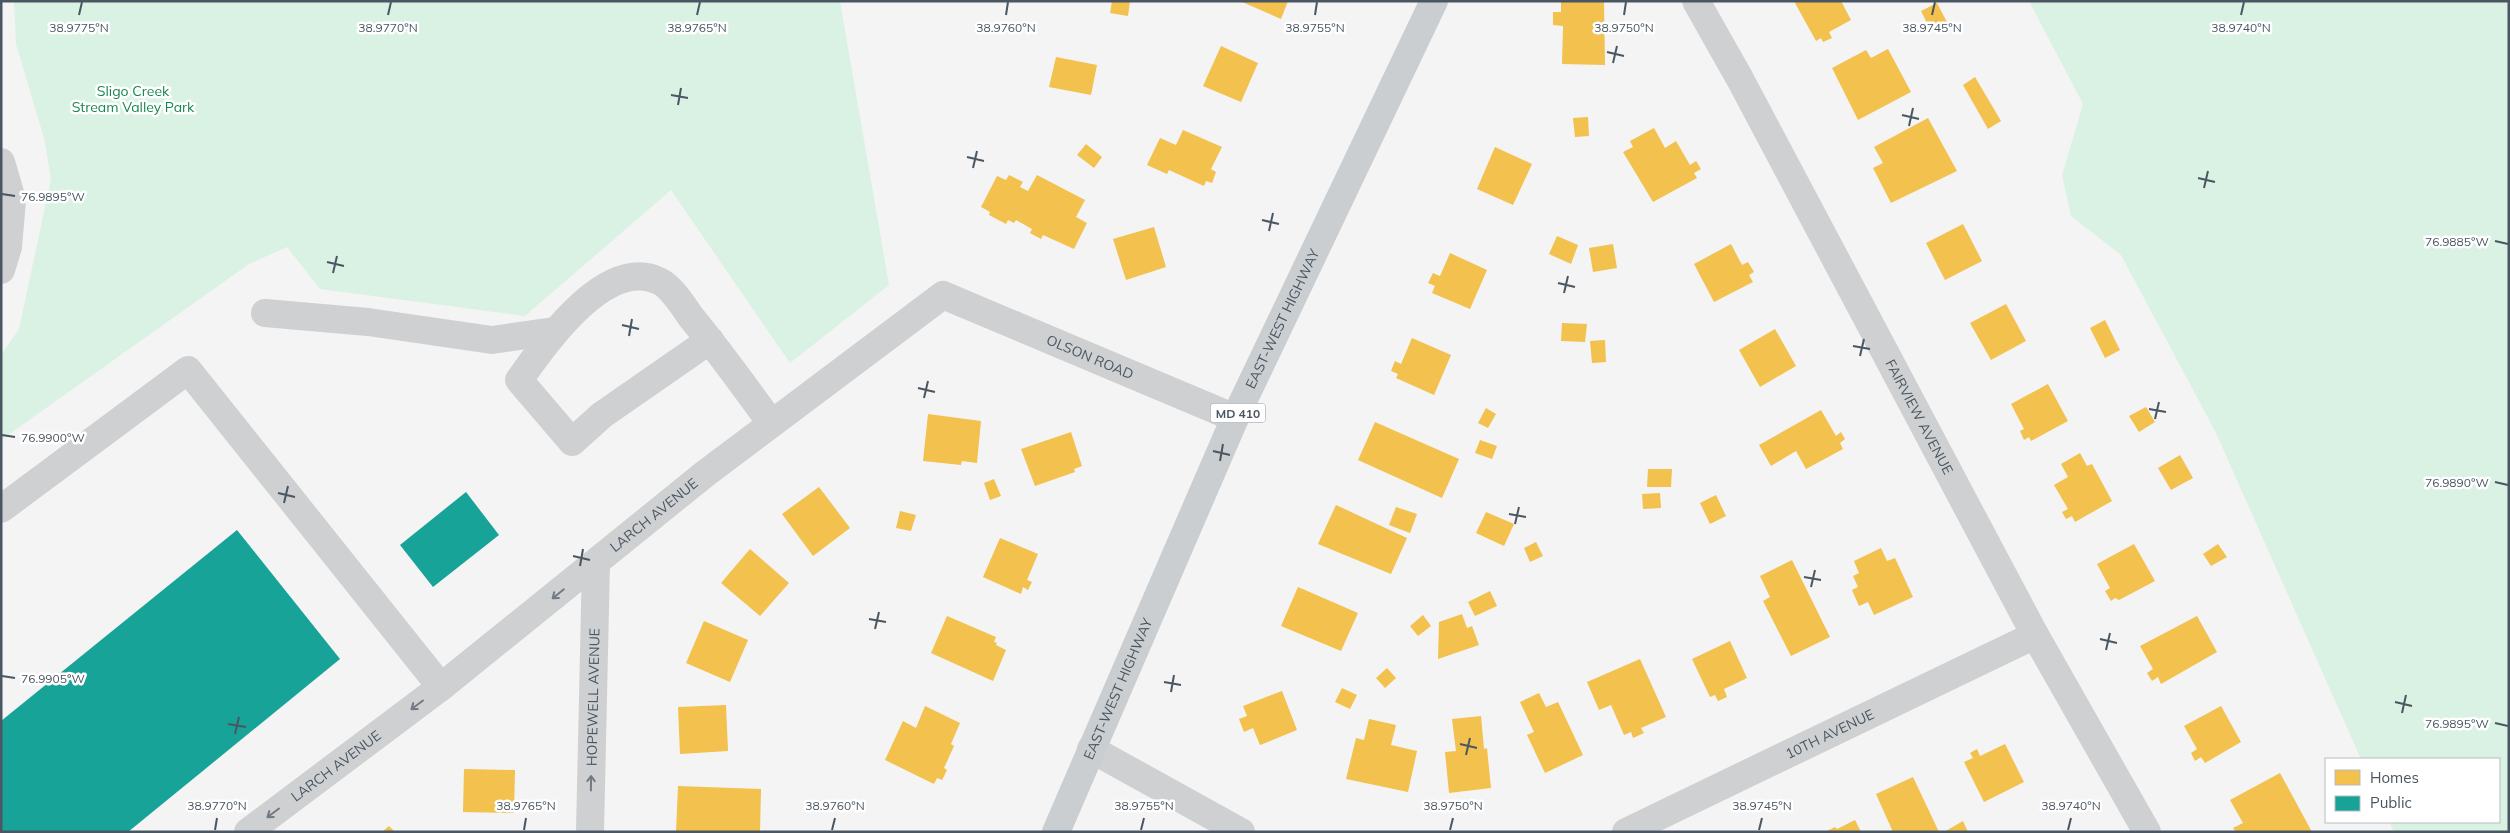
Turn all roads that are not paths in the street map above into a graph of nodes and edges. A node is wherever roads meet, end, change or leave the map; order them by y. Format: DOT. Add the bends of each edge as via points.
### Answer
graph roads {
  1 [pos="1434,1"];
  2 [pos="1696,1"];
  3 [pos="1,162"];
  4 [pos="1,270"];
  5 [pos="943,295"];
  6 [pos="265,314"];
  7 [pos="554,332"];
  8 [pos="710,340"];
  9 [pos="1235,418"];
  10 [pos="772,423"];
  11 [pos="1,510"];
  12 [pos="596,563"];
  13 [pos="2035,635"];
  14 [pos="441,688"];
  15 [pos="1091,749"];
  16 [pos="248,832"];
  17 [pos="590,832"];
  18 [pos="1056,832"];
  19 [pos="1242,832"];
  20 [pos="1626,832"];
  21 [pos="2148,832"];
  1 -- 9 [label="main road, EAST-WEST HIGHWAY / MD 410"];
  2 -- 13 [label="street, FAIRVIEW AVENUE"];
  3 -- 4 [label="street" via="12,200 8,247"];
  5 -- 9 [label="street, OLSON ROAD"];
  5 -- 10 [label="street, LARCH AVENUE"];
  6 -- 7 [label="street" via="368,322 492,340"];
  7 -- 8 [label="street" via="595,293 622,280 645,277 662,283"];
  7 -- 8 [label="street" via="519,380 572,442 602,416"];
  8 -- 10 [label="street"];
  9 -- 15 [label="main road, EAST-WEST HIGHWAY / MD 410"];
  10 -- 12 [label="street, LARCH AVENUE"];
  11 -- 14 [label="street" via="188,370"];
  12 -- 14 [label="street, LARCH AVENUE, one-way"];
  17 -- 12 [label="street, HOPEWELL AVENUE, one-way"];
  13 -- 20 [label="street, 10TH AVENUE"];
  13 -- 21 [label="street, FAIRVIEW AVENUE"];
  14 -- 16 [label="street, LARCH AVENUE, one-way"];
  15 -- 18 [label="main road, EAST-WEST HIGHWAY / MD 410"];
  15 -- 19 [label="street"];
}
